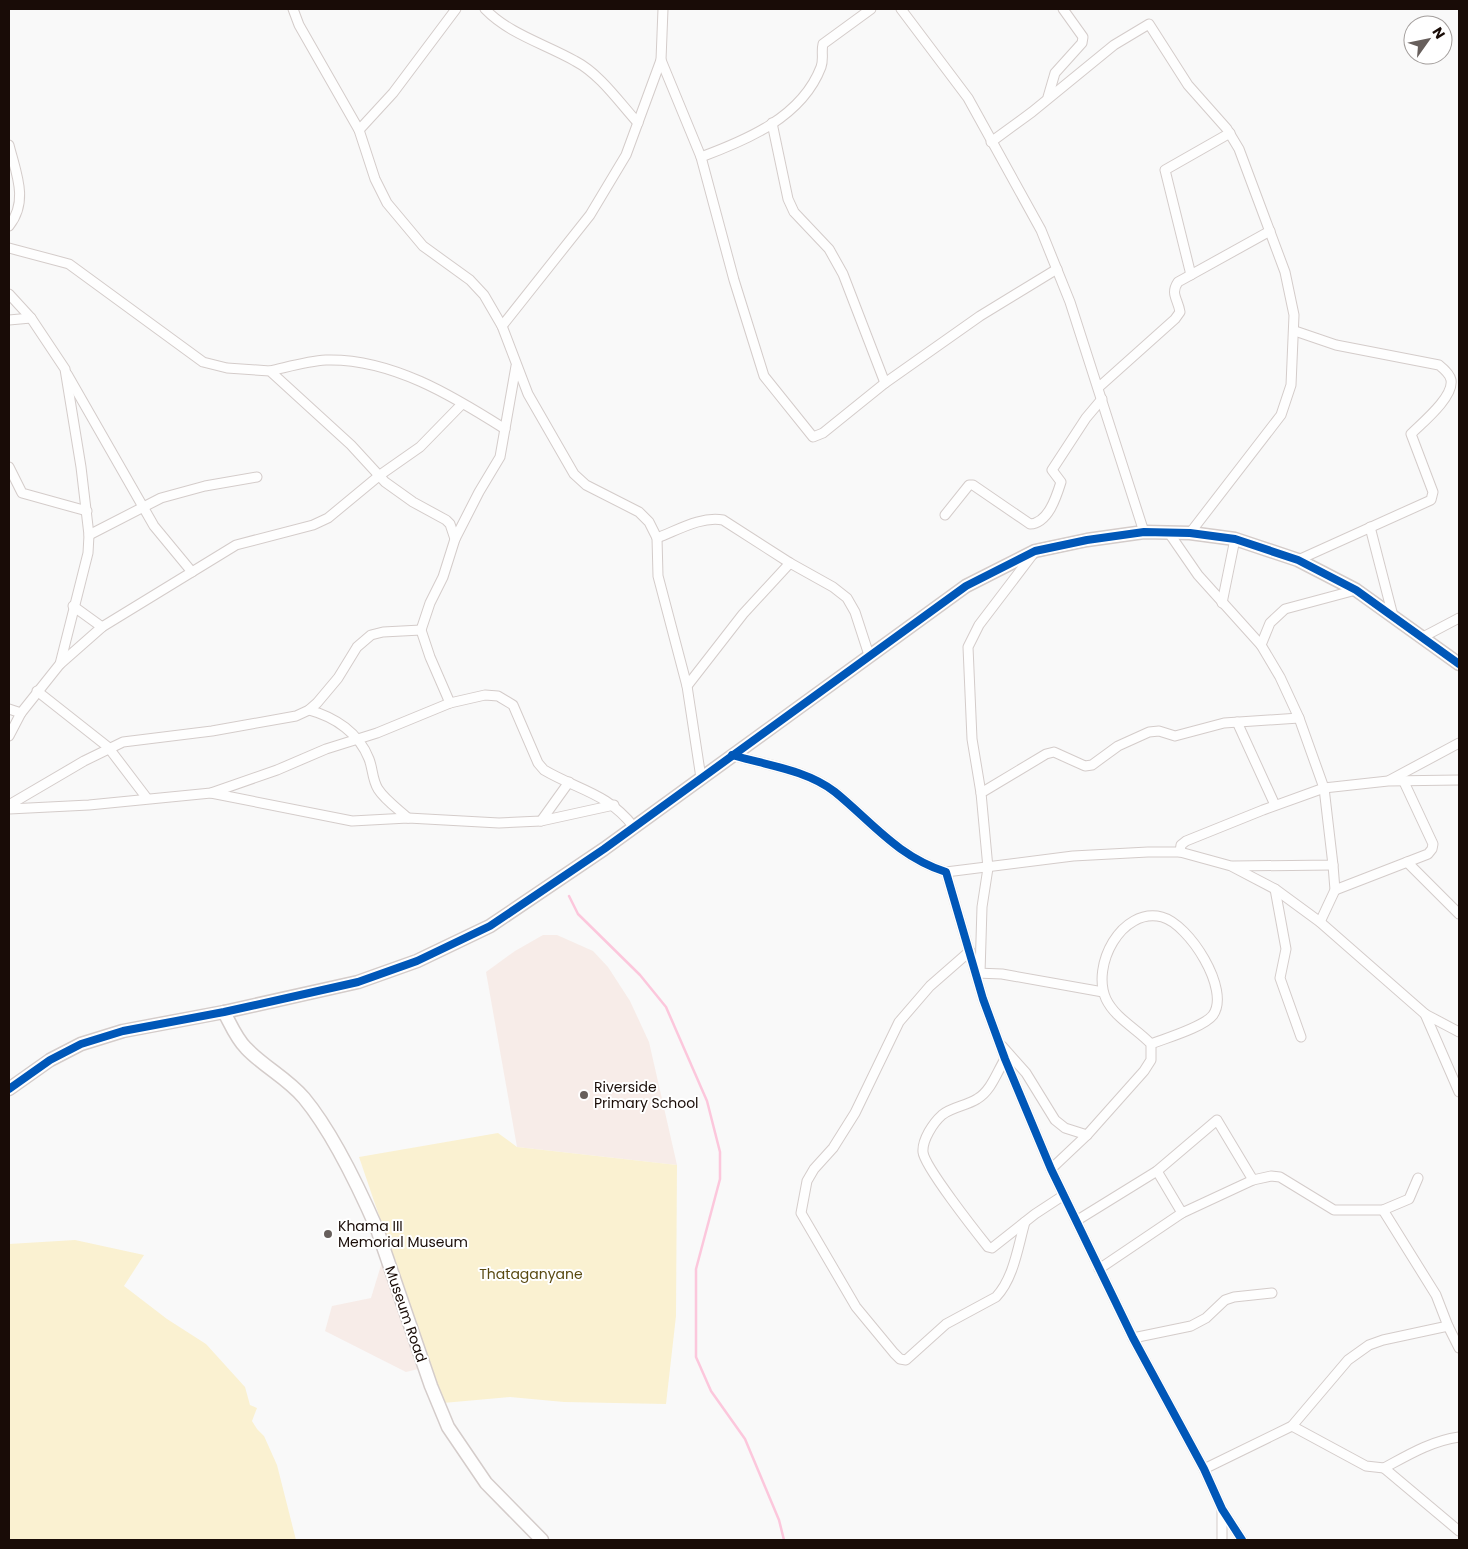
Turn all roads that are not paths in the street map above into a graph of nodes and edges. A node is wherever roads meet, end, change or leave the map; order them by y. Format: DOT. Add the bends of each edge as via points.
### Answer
graph roads {
  1 [pos="293,9"];
  2 [pos="456,9"];
  3 [pos="484,9"];
  4 [pos="663,9"];
  5 [pos="871,9"];
  6 [pos="901,9"];
  7 [pos="1063,9"];
  8 [pos="661,60"];
  9 [pos="1048,97"];
  10 [pos="638,123"];
  11 [pos="772,123"];
  12 [pos="359,130"];
  13 [pos="1230,134"];
  14 [pos="990,142"];
  15 [pos="9,145"];
  16 [pos="701,158"];
  17 [pos="9,226"];
  18 [pos="1270,232"];
  19 [pos="9,248"];
  20 [pos="1057,269"];
  21 [pos="1191,275"];
  22 [pos="9,294"];
  23 [pos="31,318"];
  24 [pos="9,320"];
  25 [pos="502,326"];
  26 [pos="1295,331"];
  27 [pos="517,364"];
  28 [pos="65,370"];
  29 [pos="270,371"];
  30 [pos="885,383"];
  31 [pos="1099,387"];
  32 [pos="1102,399"];
  33 [pos="462,404"];
  34 [pos="505,429"];
  35 [pos="9,467"];
  36 [pos="380,475"];
  37 [pos="257,477"];
  38 [pos="143,507"];
  39 [pos="87,511"];
  40 [pos="944,516"];
  41 [pos="1370,527"];
  42 [pos="1144,532"];
  43 [pos="1169,533"];
  44 [pos="1190,533"];
  45 [pos="89,535"];
  46 [pos="657,538"];
  47 [pos="455,539"];
  48 [pos="1235,539"];
  49 [pos="1035,551"];
  50 [pos="1298,560"];
  51 [pos="790,563"];
  52 [pos="192,572"];
  53 [pos="1356,590"];
  54 [pos="1222,603"];
  55 [pos="73,606"];
  56 [pos="1393,616"];
  57 [pos="1459,618"];
  58 [pos="102,627"];
  59 [pos="421,630"];
  60 [pos="1423,637"];
  61 [pos="1261,645"];
  62 [pos="869,655"];
  63 [pos="60,664"];
  64 [pos="1459,664"];
  65 [pos="687,686"];
  66 [pos="37,691"];
  67 [pos="450,703"];
  68 [pos="9,708"];
  69 [pos="308,710"];
  70 [pos="21,713"];
  71 [pos="1299,718"];
  72 [pos="1236,722"];
  73 [pos="9,736"];
  74 [pos="358,739"];
  75 [pos="1459,743"];
  76 [pos="108,748"];
  77 [pos="732,755"];
  78 [pos="701,778"];
  79 [pos="1459,780"];
  80 [pos="1388,781"];
  81 [pos="569,782"];
  82 [pos="1404,782"];
  83 [pos="1324,788"];
  84 [pos="981,792"];
  85 [pos="211,793"];
  86 [pos="146,797"];
  87 [pos="9,805"];
  88 [pos="1275,805"];
  89 [pos="614,806"];
  90 [pos="9,809"];
  91 [pos="408,818"];
  92 [pos="541,821"];
  93 [pos="634,827"];
  94 [pos="1180,852"];
  95 [pos="1407,862"];
  96 [pos="1333,865"];
  97 [pos="1231,866"];
  98 [pos="988,868"];
  99 [pos="946,872"];
  100 [pos="1275,889"];
  101 [pos="1335,890"];
  102 [pos="1459,914"];
  103 [pos="1320,922"];
  104 [pos="970,951"];
  105 [pos="978,973"];
  106 [pos="1103,992"];
  107 [pos="224,1012"];
  108 [pos="1425,1014"];
  109 [pos="1459,1032"];
  110 [pos="1301,1037"];
  111 [pos="999,1043"];
  112 [pos="1151,1044"];
  113 [pos="1005,1058"];
  114 [pos="9,1089"];
  115 [pos="1459,1092"];
  116 [pos="1087,1134"];
  117 [pos="1051,1169"];
  118 [pos="1157,1171"];
  119 [pos="1418,1178"];
  120 [pos="1252,1180"];
  121 [pos="1064,1195"];
  122 [pos="1383,1210"];
  123 [pos="1182,1213"];
  124 [pos="1076,1221"];
  125 [pos="1025,1222"];
  126 [pos="1099,1268"];
  127 [pos="1272,1292"];
  128 [pos="1448,1326"];
  129 [pos="1133,1338"];
  130 [pos="1459,1348"];
  131 [pos="1292,1426"];
  132 [pos="1459,1437"];
  133 [pos="1384,1468"];
  134 [pos="1204,1469"];
  135 [pos="1222,1509"];
  136 [pos="1459,1531"];
  137 [pos="542,1540"];
  138 [pos="1222,1540"];
  139 [pos="1242,1540"];
  1 -- 12 [label="street"];
  2 -- 12 [label="street" via="393,93"];
  3 -- 10 [label="street" via="518,34 589,70"];
  4 -- 8 [label="street"];
  5 -- 11 [label="street" via="823,44 822,65 808,94"];
  6 -- 14 [label="street" via="968,98"];
  7 -- 9 [label="street" via="1083,37 1082,43 1056,73"];
  8 -- 10 [label="street"];
  8 -- 16 [label="street"];
  9 -- 13 [label="street" via="1114,45 1148,24 1188,85"];
  9 -- 14 [label="street"];
  10 -- 25 [label="street" via="626,155 590,215"];
  11 -- 16 [label="street"];
  11 -- 30 [label="street" via="788,199 794,212 829,248 843,274"];
  12 -- 25 [label="street" via="387,204 424,246 470,280 484,295"];
  13 -- 18 [label="street" via="1252,178"];
  13 -- 21 [label="street" via="1175,162 1166,170"];
  14 -- 20 [label="street" via="1041,230"];
  15 -- 17 [label="street" via="20,205"];
  16 -- 30 [label="street" via="764,376 809,435 823,434"];
  18 -- 21 [label="street"];
  18 -- 26 [label="street" via="1285,272"];
  19 -- 29 [label="street" via="69,264 203,362 227,368"];
  20 -- 30 [label="street" via="980,316"];
  20 -- 31 [label="street"];
  21 -- 31 [label="street" via="1174,288 1173,295 1180,312 1176,319"];
  22 -- 23 [label="street"];
  23 -- 24 [label="street"];
  23 -- 28 [label="street"];
  25 -- 27 [label="street"];
  26 -- 41 [label="street" via="1336,345 1439,365 1451,380 1446,398 1411,434 1434,497"];
  26 -- 44 [label="street" via="1291,385 1281,415"];
  27 -- 34 [label="street"];
  27 -- 46 [label="street" via="540,418 574,474 586,485 639,512 649,522"];
  28 -- 38 [label="street"];
  28 -- 39 [label="street"];
  29 -- 33 [label="street" via="328,360 380,367 424,384"];
  29 -- 36 [label="street"];
  31 -- 32 [label="street"];
  32 -- 40 [label="street" via="1052,470 1061,482 1044,519 1030,524 973,485 969,485"];
  32 -- 42 [label="street"];
  33 -- 34 [label="street"];
  33 -- 36 [label="street" via="420,447"];
  34 -- 47 [label="street" via="496,467"];
  35 -- 39 [label="street" via="22,493"];
  36 -- 47 [label="street" via="413,502 446,520"];
  36 -- 52 [label="street" via="328,518 314,525 236,545"];
  37 -- 38 [label="street" via="205,486"];
  38 -- 45 [label="street"];
  38 -- 52 [label="street" via="164,541"];
  39 -- 45 [label="street"];
  41 -- 50 [label="street"];
  41 -- 56 [label="street"];
  42 -- 43 [label="street"];
  42 -- 49 [label="street"];
  43 -- 44 [label="street"];
  43 -- 54 [label="street"];
  44 -- 48 [label="street"];
  45 -- 55 [label="street" via="88,553"];
  46 -- 51 [label="street" via="713,518 723,520"];
  46 -- 65 [label="street" via="658,576"];
  47 -- 59 [label="street"];
  48 -- 50 [label="street"];
  48 -- 54 [label="street"];
  49 -- 62 [label="street" via="966,586"];
  49 -- 84 [label="street" via="979,625 968,647 972,739"];
  50 -- 53 [label="street"];
  51 -- 62 [label="street" via="847,598"];
  51 -- 65 [label="street" via="738,620"];
  52 -- 58 [label="street"];
  53 -- 56 [label="street"];
  53 -- 61 [label="street" via="1285,609 1270,623"];
  54 -- 61 [label="street"];
  55 -- 58 [label="street"];
  55 -- 63 [label="street"];
  56 -- 60 [label="street"];
  57 -- 60 [label="street"];
  58 -- 63 [label="street"];
  59 -- 67 [label="street"];
  59 -- 69 [label="street" via="383,632 363,641 338,678"];
  60 -- 64 [label="street"];
  61 -- 71 [label="street"];
  62 -- 77 [label="street"];
  63 -- 66 [label="street"];
  65 -- 78 [label="street"];
  66 -- 70 [label="street"];
  66 -- 76 [label="street"];
  67 -- 74 [label="street"];
  67 -- 81 [label="street" via="485,695 508,701 518,712 538,763 544,770"];
  68 -- 70 [label="street"];
  69 -- 74 [label="street" via="323,714"];
  69 -- 76 [label="street" via="296,716 212,731 142,738"];
  70 -- 73 [label="street"];
  71 -- 72 [label="street"];
  71 -- 83 [label="street"];
  72 -- 84 [label="street" via="1175,736 1149,732 1118,746 1092,765 1085,766 1054,752 1046,754"];
  72 -- 88 [label="street"];
  74 -- 85 [label="street"];
  74 -- 91 [label="street" via="379,790"];
  75 -- 80 [label="street"];
  76 -- 86 [label="street"];
  76 -- 87 [label="street"];
  77 -- 78 [label="street"];
  77 -- 99 [label="street" via="811,777 835,792 888,841"];
  78 -- 93 [label="street"];
  79 -- 82 [label="street"];
  80 -- 82 [label="street"];
  80 -- 83 [label="street"];
  81 -- 89 [label="street" via="603,797"];
  81 -- 92 [label="street"];
  82 -- 95 [label="street" via="1432,844 1428,854"];
  83 -- 88 [label="street"];
  83 -- 96 [label="street"];
  84 -- 98 [label="street"];
  85 -- 86 [label="street"];
  85 -- 91 [label="street" via="340,820"];
  86 -- 90 [label="street"];
  88 -- 94 [label="street" via="1186,841"];
  89 -- 92 [label="street"];
  89 -- 93 [label="street"];
  91 -- 92 [label="street" via="499,823"];
  93 -- 107 [label="street" via="490,926 417,961 358,982"];
  94 -- 97 [label="street"];
  94 -- 98 [label="street" via="1073,856"];
  95 -- 101 [label="street"];
  95 -- 102 [label="street"];
  96 -- 97 [label="street"];
  96 -- 101 [label="street"];
  97 -- 100 [label="street"];
  98 -- 99 [label="street"];
  98 -- 105 [label="street"];
  99 -- 104 [label="street"];
  100 -- 103 [label="street"];
  100 -- 110 [label="street" via="1286,948 1280,978"];
  101 -- 103 [label="street"];
  103 -- 108 [label="street"];
  104 -- 105 [label="street"];
  104 -- 125 [label="street" via="930,986 899,1022 855,1113 807,1181 801,1213 856,1307 894,1353 906,1360 946,1324 1002,1291"];
  105 -- 106 [label="street" via="1044,980"];
  105 -- 111 [label="street"];
  106 -- 112 [label="street" via="1118,1016"];
  106 -- 112 [label="street" via="1102,978 1111,945 1131,922 1160,916 1184,930 1204,958 1218,996 1218,1007 1208,1020"];
  107 -- 114 [label="street" via="155,1024 81,1044 50,1060"];
  107 -- 137 [label="street, Museum Road" via="246,1049 290,1083 318,1116 377,1229 448,1427 486,1483"];
  108 -- 109 [label="street"];
  108 -- 115 [label="street"];
  111 -- 113 [label="street"];
  111 -- 116 [label="street" via="1026,1073 1055,1120 1064,1128"];
  112 -- 116 [label="street" via="1151,1060 1144,1071"];
  113 -- 117 [label="street"];
  113 -- 125 [label="street" via="986,1092 942,1115 934,1124 923,1154 988,1247 996,1246"];
  116 -- 117 [label="street"];
  117 -- 121 [label="street"];
  118 -- 120 [label="street" via="1217,1120"];
  118 -- 123 [label="street"];
  118 -- 124 [label="street"];
  119 -- 122 [label="street" via="1409,1199"];
  120 -- 122 [label="street" via="1280,1177 1334,1210"];
  120 -- 123 [label="street"];
  121 -- 124 [label="street"];
  121 -- 125 [label="street"];
  122 -- 128 [label="street" via="1436,1295"];
  123 -- 126 [label="street"];
  124 -- 126 [label="street"];
  126 -- 129 [label="street"];
  127 -- 129 [label="street" via="1234,1297 1225,1300 1206,1318 1191,1326"];
  128 -- 130 [label="street"];
  128 -- 131 [label="street" via="1383,1340 1356,1353"];
  129 -- 134 [label="street"];
  131 -- 133 [label="street" via="1366,1466"];
  131 -- 134 [label="street"];
  132 -- 133 [label="street" via="1419,1449"];
  133 -- 136 [label="street"];
  134 -- 135 [label="street"];
  135 -- 138 [label="street"];
  135 -- 139 [label="street"];
}
